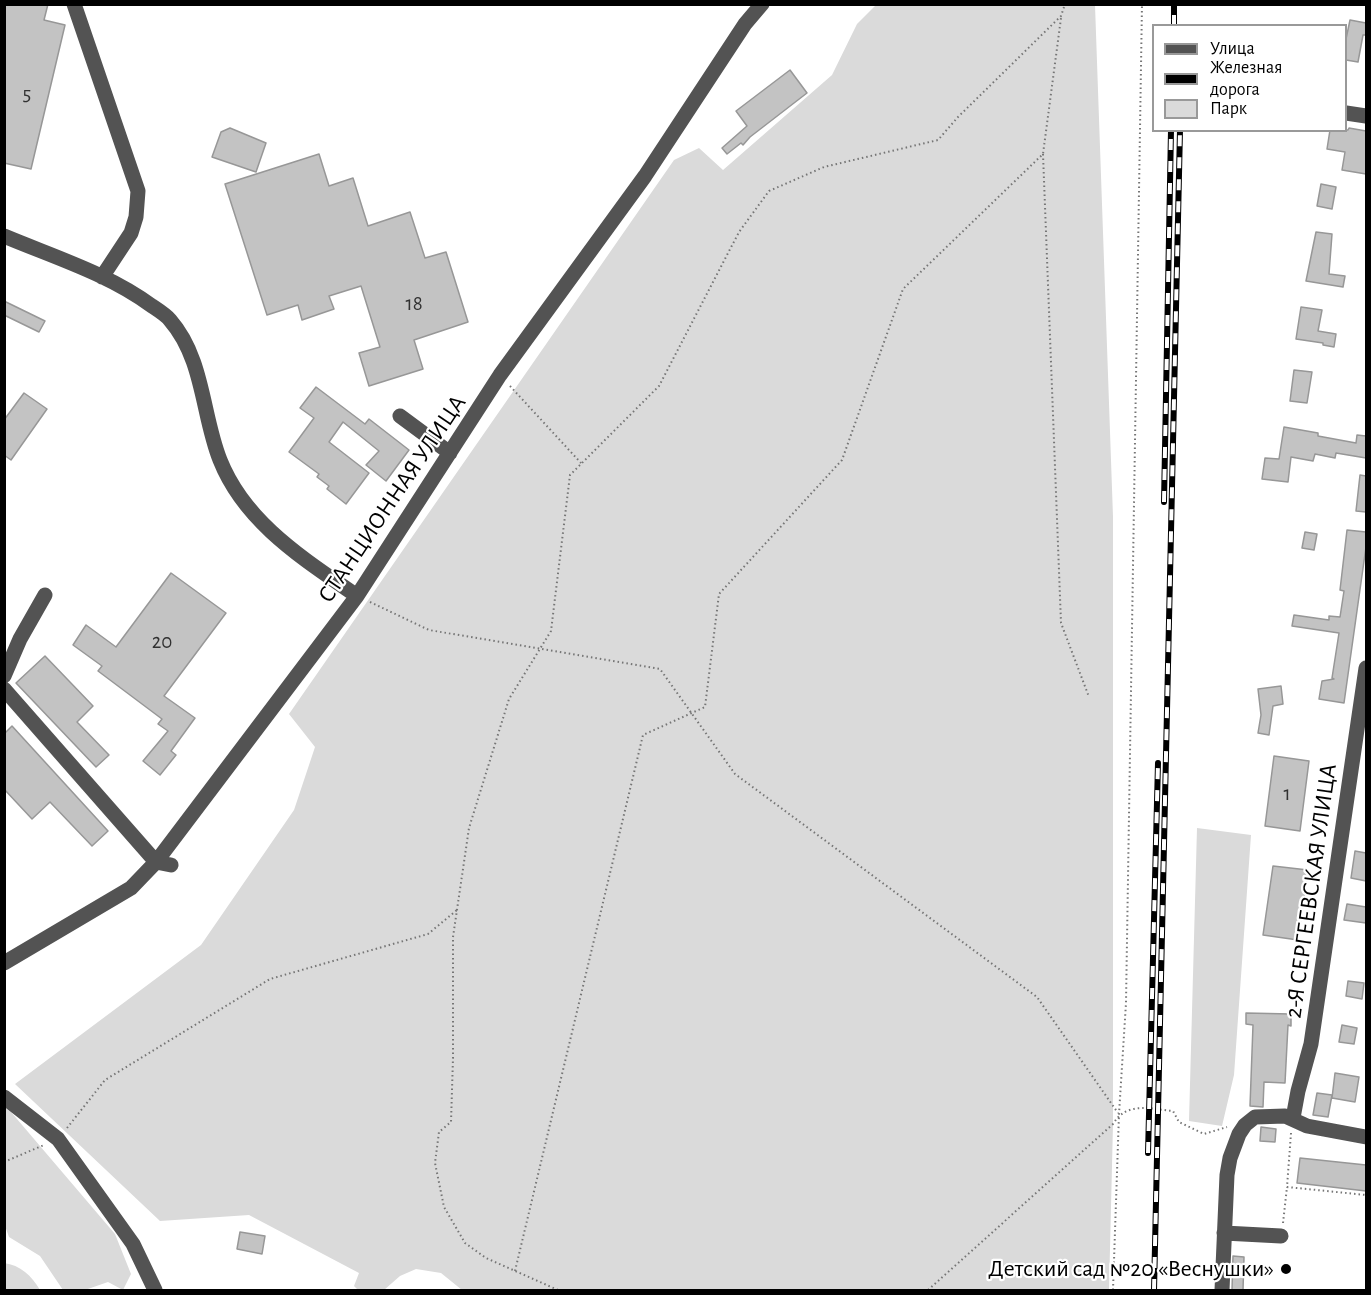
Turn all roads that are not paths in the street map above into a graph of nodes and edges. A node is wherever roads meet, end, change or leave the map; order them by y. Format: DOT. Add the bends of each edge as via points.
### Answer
graph roads {
  1 [pos="74,4"];
  2 [pos="762,4"];
  3 [pos="1347,113"];
  4 [pos="1366,116"];
  5 [pos="4,237"];
  6 [pos="102,277"];
  7 [pos="400,417"];
  8 [pos="450,453"];
  9 [pos="45,595"];
  10 [pos="357,596"];
  11 [pos="1366,668"];
  12 [pos="4,676"];
  13 [pos="4,689"];
  14 [pos="164,864"];
  15 [pos="4,963"];
  16 [pos="4,1097"];
  17 [pos="1293,1118"];
  18 [pos="1366,1137"];
  19 [pos="1224,1233"];
  20 [pos="1281,1236"];
  21 [pos="155,1290"];
  22 [pos="1222,1290"];
  1 -- 6 [label="street" via="138,191 131,233"];
  2 -- 8 [label="street, СТАНЦИОННАЯ УЛИЦА" via="645,177 500,375"];
  3 -- 4 [label="street"];
  5 -- 6 [label="street"];
  6 -- 10 [label="street" via="170,319 189,348 220,459 233,488 256,517 287,547"];
  7 -- 8 [label="street"];
  8 -- 10 [label="street, СТАНЦИОННАЯ УЛИЦА"];
  9 -- 12 [label="street"];
  10 -- 14 [label="street, СТАНЦИОННАЯ УЛИЦА"];
  11 -- 17 [label="street, 2-Я СЕРГЕЕВСКАЯ УЛИЦА" via="1311,1044"];
  13 -- 14 [label="street"];
  14 -- 15 [label="street, СТАНЦИОННАЯ УЛИЦА" via="131,888"];
  16 -- 21 [label="street" via="58,1139 132,1244"];
  17 -- 18 [label="street" via="1307,1126"];
  17 -- 19 [label="street" via="1255,1117 1239,1134 1228,1165"];
  19 -- 20 [label="street"];
  19 -- 22 [label="street"];
}
